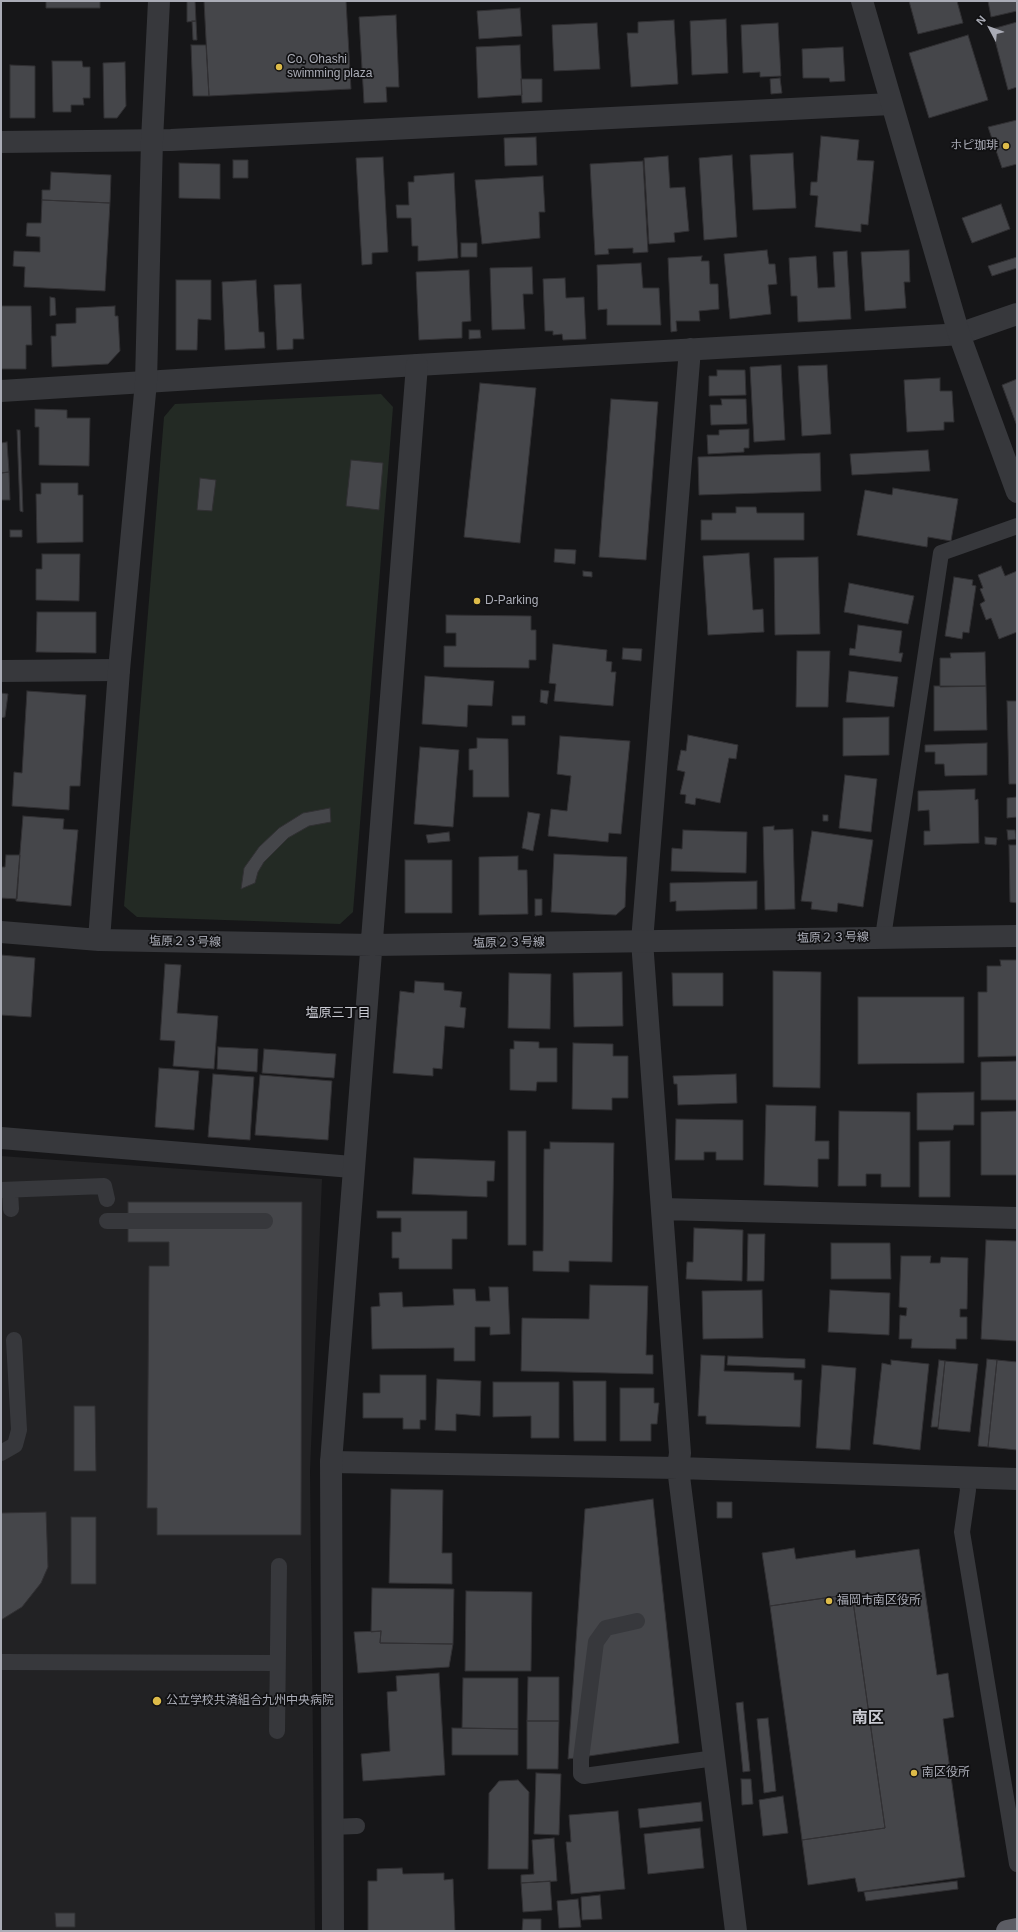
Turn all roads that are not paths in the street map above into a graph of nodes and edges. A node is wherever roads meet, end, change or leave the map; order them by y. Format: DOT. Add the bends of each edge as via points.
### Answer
graph roads {
  1 [pos="159,1"];
  2 [pos="862,1"];
  3 [pos="891,104"];
  4 [pos="152,140"];
  5 [pos="1,142"];
  6 [pos="1017,314"];
  7 [pos="959,334"];
  8 [pos="690,349"];
  9 [pos="417,364"];
  10 [pos="146,382"];
  11 [pos="1,391"];
  12 [pos="1017,492"];
  13 [pos="1017,526"];
  14 [pos="119,670"];
  15 [pos="1,671"];
  16 [pos="1,932"];
  17 [pos="1017,936"];
  18 [pos="883,937"];
  19 [pos="100,940"];
  20 [pos="642,941"];
  21 [pos="372,945"];
  22 [pos="1,1138"];
  23 [pos="352,1168"];
  24 [pos="6,1190"];
  25 [pos="107,1199"];
  26 [pos="11,1209"];
  27 [pos="662,1209"];
  28 [pos="1017,1218"];
  29 [pos="107,1221"];
  30 [pos="265,1221"];
  31 [pos="14,1340"];
  32 [pos="7,1357"];
  33 [pos="1,1453"];
  34 [pos="331,1462"];
  35 [pos="678,1468"];
  36 [pos="966,1478"];
  37 [pos="1017,1479"];
  38 [pos="278,1566"];
  39 [pos="637,1621"];
  40 [pos="1,1662"];
  41 [pos="277,1663"];
  42 [pos="277,1731"];
  43 [pos="714,1758"];
  44 [pos="357,1826"];
  45 [pos="332,1827"];
  46 [pos="1017,1864"];
  47 [pos="1017,1929"];
  48 [pos="333,1931"];
  49 [pos="736,1931"];
  50 [pos="1007,1931"];
  1 -- 4 [label="street"];
  2 -- 3 [label="street"];
  3 -- 4 [label="street"];
  3 -- 7 [label="street"];
  4 -- 5 [label="street"];
  4 -- 10 [label="street"];
  6 -- 7 [label="street"];
  7 -- 8 [label="street"];
  7 -- 12 [label="street"];
  8 -- 9 [label="street"];
  8 -- 20 [label="street"];
  9 -- 10 [label="street"];
  9 -- 21 [label="street"];
  10 -- 11 [label="street"];
  10 -- 14 [label="street"];
  13 -- 18 [label="lane" via="941,553"];
  14 -- 15 [label="street"];
  14 -- 19 [label="street"];
  16 -- 19 [label="street, 塩原２３号線"];
  17 -- 18 [label="street, 塩原２３号線"];
  18 -- 20 [label="street, 塩原２３号線"];
  19 -- 21 [label="street, 塩原２３号線"];
  20 -- 21 [label="street, 塩原２３号線"];
  20 -- 27 [label="street"];
  21 -- 23 [label="street"];
  22 -- 23 [label="street"];
  23 -- 34 [label="street"];
  24 -- 25 [label="lane" via="104,1186"];
  24 -- 26 [label="lane"];
  27 -- 28 [label="street"];
  27 -- 35 [label="street" via="680,1453"];
  29 -- 30 [label="lane"];
  31 -- 32 [label="lane"];
  32 -- 33 [label="lane" via="19,1430 15,1445"];
  34 -- 35 [label="street"];
  34 -- 45 [label="street"];
  35 -- 36 [label="street"];
  35 -- 43 [label="street"];
  36 -- 37 [label="street"];
  36 -- 46 [label="lane" via="968,1490 962,1532"];
  38 -- 41 [label="lane"];
  39 -- 43 [label="lane" via="606,1628 596,1642 581,1774 584,1776"];
  40 -- 41 [label="lane"];
  41 -- 42 [label="lane"];
  43 -- 49 [label="street"];
  44 -- 45 [label="lane"];
  45 -- 48 [label="street"];
  47 -- 50 [label="highway"];
}
